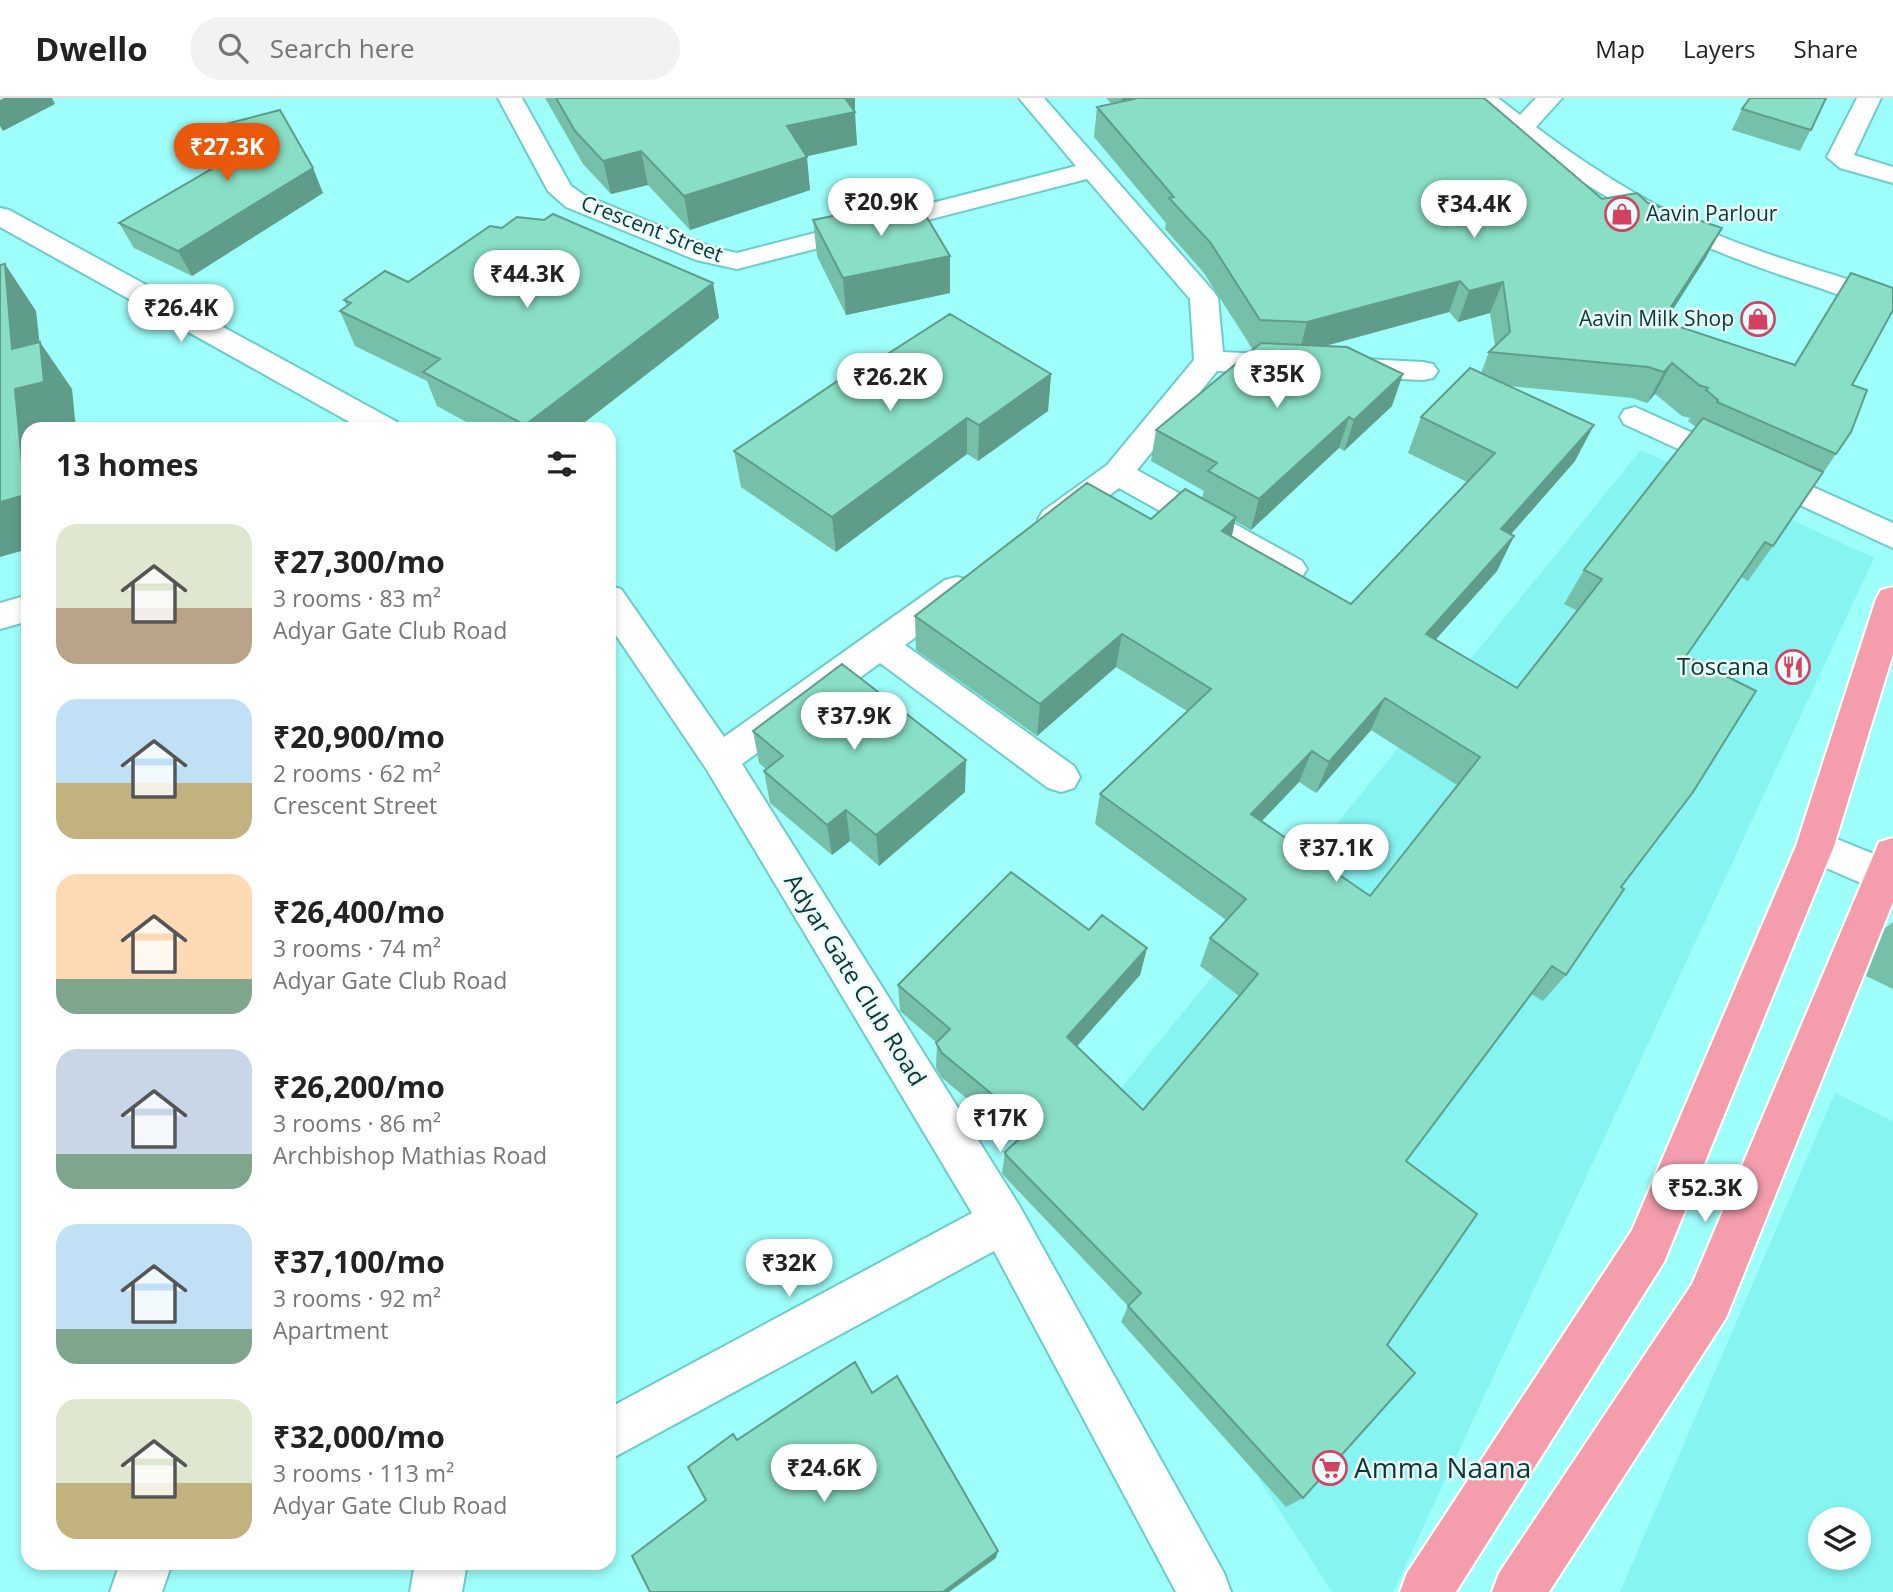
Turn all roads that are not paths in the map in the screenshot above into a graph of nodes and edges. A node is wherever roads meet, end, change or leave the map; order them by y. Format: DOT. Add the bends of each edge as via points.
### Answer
graph roads {
  1 [pos="510,98"];
  2 [pos="1031,98"];
  3 [pos="1483,98"];
  4 [pos="1550,98"];
  5 [pos="1869,98"];
  6 [pos="1093,127"];
  7 [pos="1520,129"];
  8 [pos="1062,134"];
  9 [pos="1092,170"];
  10 [pos="1893,175"];
  11 [pos="0,216"];
  12 [pos="1893,303"];
  13 [pos="1209,361"];
  14 [pos="1423,372"];
  15 [pos="1635,417"];
  16 [pos="373,422"];
  17 [pos="1118,473"];
  18 [pos="1893,536"];
  19 [pos="1027,538"];
  20 [pos="1290,569"];
  21 [pos="982,571"];
  22 [pos="1893,599"];
  23 [pos="616,608"];
  24 [pos="21,610"];
  25 [pos="0,616"];
  26 [pos="880,645"];
  27 [pos="720,760"];
  28 [pos="1061,778"];
  29 [pos="1815,846"];
  30 [pos="1890,870"];
  31 [pos="1003,1221"];
  32 [pos="616,1431"];
  33 [pos="144,1570"];
  34 [pos="440,1570"];
  35 [pos="136,1592"];
  36 [pos="436,1592"];
  37 [pos="1205,1592"];
  38 [pos="1426,1592"];
  39 [pos="1518,1592"];
  1 -- 9 [label="street, Crescent Street" via="561,191 575,201 706,254 737,261"];
  2 -- 8 [label="street"];
  3 -- 7 [label="street"];
  4 -- 7 [label="street"];
  5 -- 10 [label="street" via="1840,157"];
  6 -- 8 [label="street"];
  7 -- 12 [label="street" via="1631,201 1715,243"];
  8 -- 9 [label="street"];
  9 -- 13 [label="street" via="1204,298"];
  11 -- 16 [label="street"];
  13 -- 14 [label="street"];
  13 -- 17 [label="street"];
  15 -- 18 [label="street"];
  17 -- 19 [label="street"];
  17 -- 20 [label="street"];
  21 -- 26 [label="street"];
  22 -- 29 [label="main road"];
  23 -- 27 [label="street, Adyar Gate Club Road"];
  24 -- 25 [label="street"];
  26 -- 27 [label="street"];
  26 -- 28 [label="street"];
  27 -- 31 [label="street, Adyar Gate Club Road"];
  29 -- 30 [label="street"];
  29 -- 38 [label="main road" via="1648,1246"];
  30 -- 39 [label="main road" via="1709,1301"];
  31 -- 32 [label="street"];
  31 -- 37 [label="street, Adyar Gate Club Road"];
  33 -- 35 [label="street"];
  34 -- 36 [label="street"];
}
